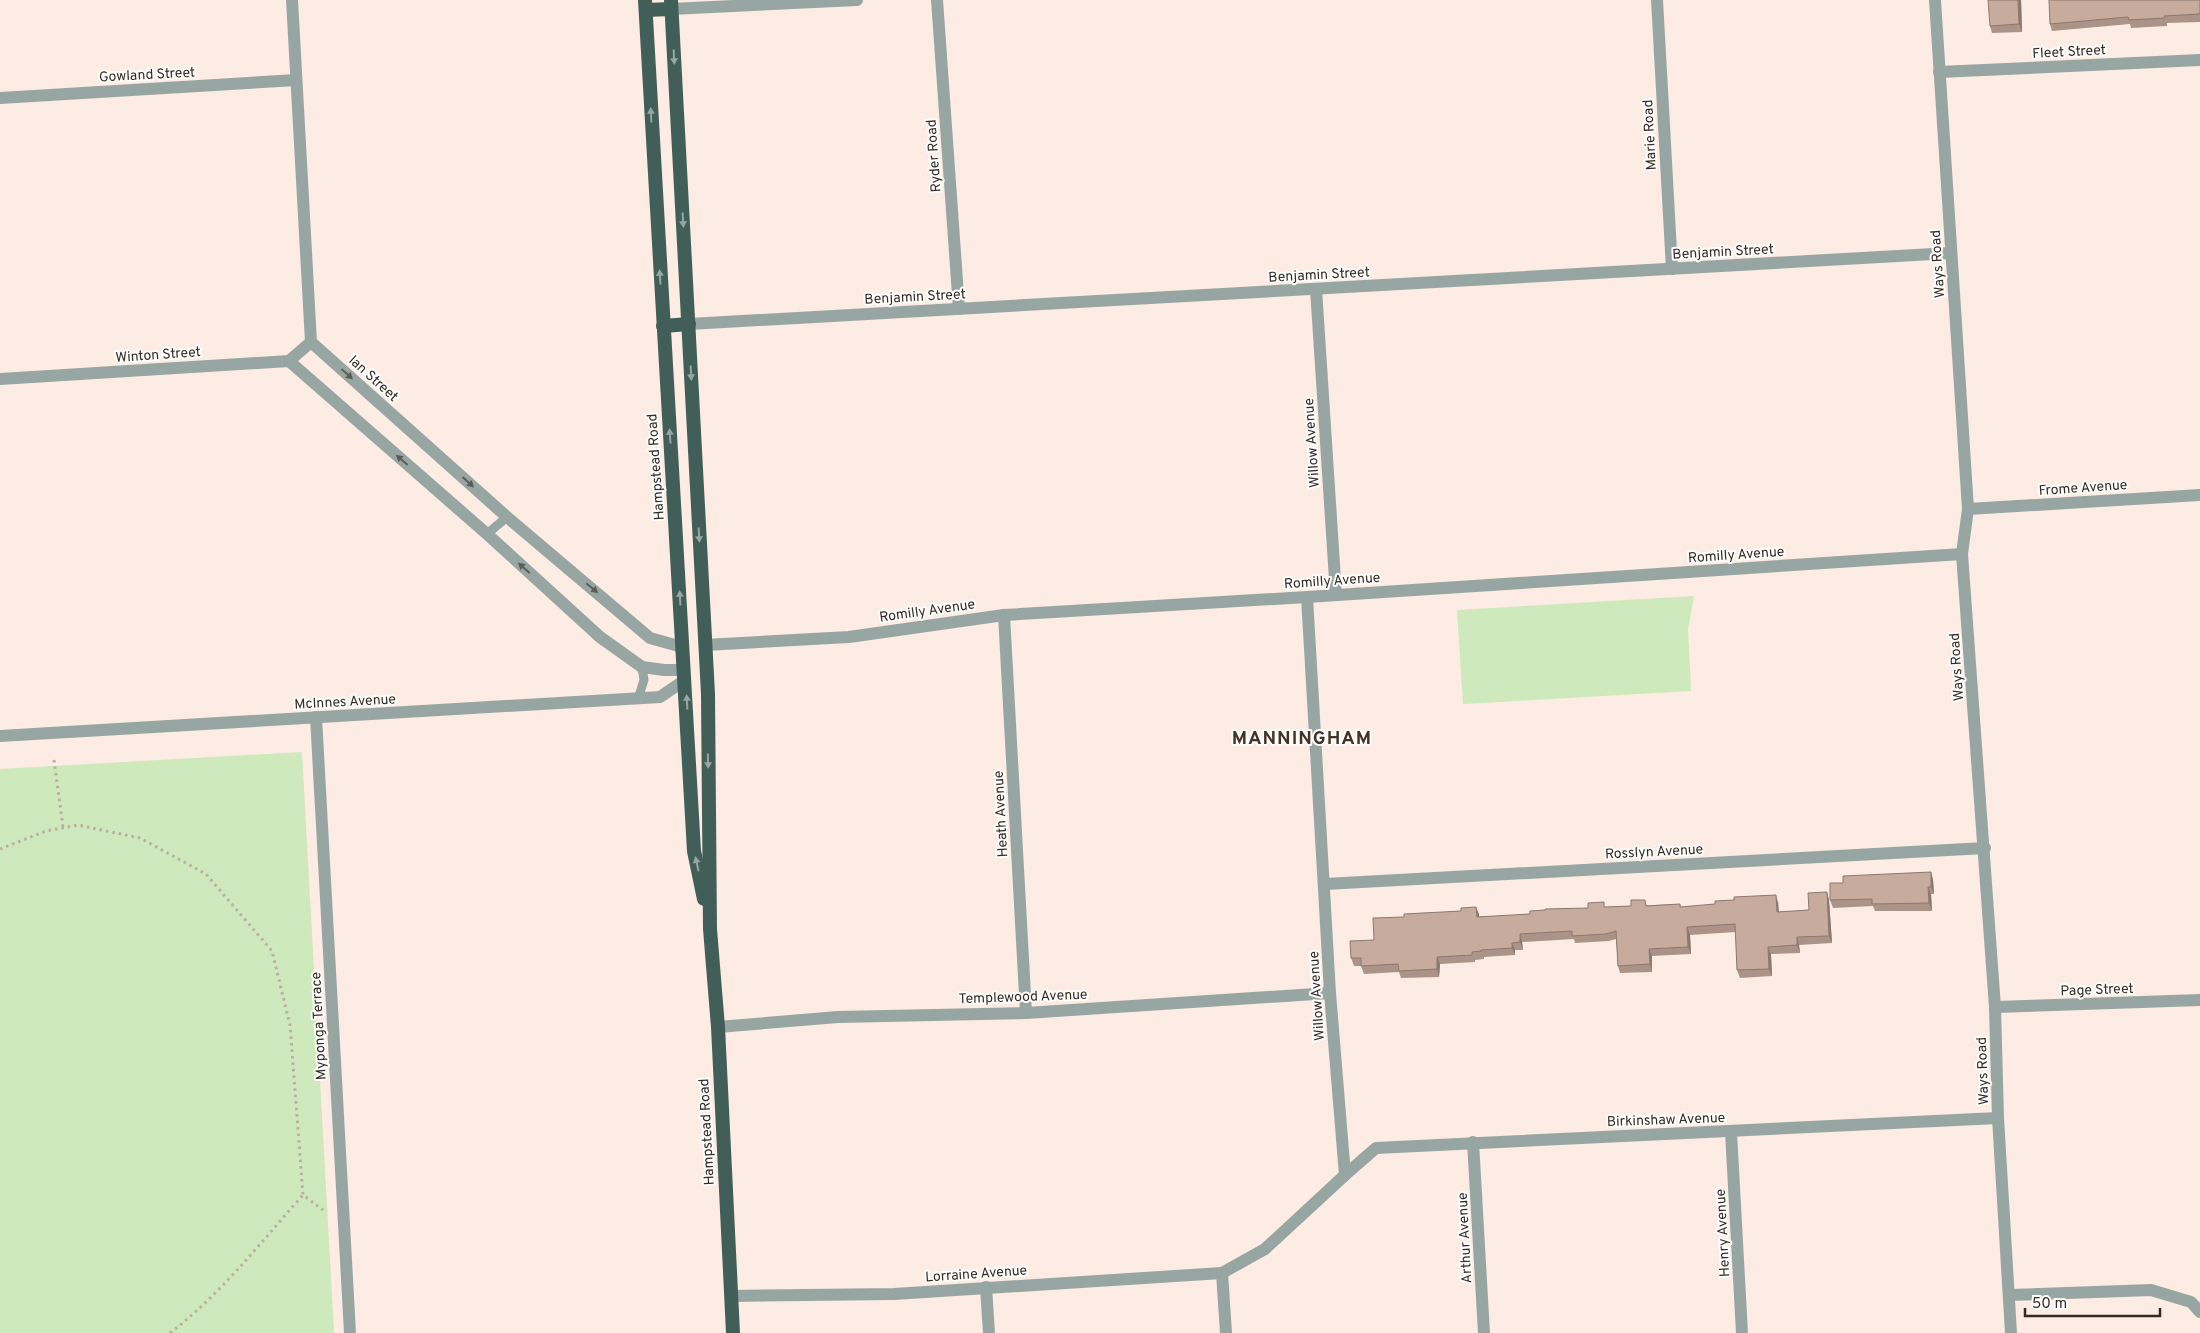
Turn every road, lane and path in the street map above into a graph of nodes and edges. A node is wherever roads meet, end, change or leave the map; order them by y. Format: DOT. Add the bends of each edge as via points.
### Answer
graph roads {
  1 [pos="292,0"];
  2 [pos="856,0"];
  3 [pos="937,0"];
  4 [pos="1657,0"];
  5 [pos="1935,0"];
  6 [pos="671,4"];
  7 [pos="646,5"];
  8 [pos="2200,60"];
  9 [pos="1939,72"];
  10 [pos="296,80"];
  11 [pos="0,98"];
  12 [pos="1951,253"];
  13 [pos="1672,269"];
  14 [pos="1316,289"];
  15 [pos="959,309"];
  16 [pos="689,324"];
  17 [pos="663,326"];
  18 [pos="311,342"];
  19 [pos="289,361"];
  20 [pos="0,379"];
  21 [pos="2200,494"];
  22 [pos="1968,509"];
  23 [pos="507,517"];
  24 [pos="487,534"];
  25 [pos="1962,554"];
  26 [pos="1336,595"];
  27 [pos="1308,597"];
  28 [pos="1004,615"];
  29 [pos="705,645"];
  30 [pos="682,647"];
  31 [pos="642,666"];
  32 [pos="684,675"];
  33 [pos="708,694"];
  34 [pos="638,699"];
  35 [pos="316,717"];
  36 [pos="0,736"];
  37 [pos="54,760"];
  38 [pos="63,827"];
  39 [pos="1985,848"];
  40 [pos="0,850"];
  41 [pos="1324,884"];
  42 [pos="710,929"];
  43 [pos="1330,993"];
  44 [pos="2200,1000"];
  45 [pos="1995,1007"];
  46 [pos="1026,1013"];
  47 [pos="718,1028"];
  48 [pos="1998,1118"];
  49 [pos="1731,1132"];
  50 [pos="1473,1142"];
  51 [pos="1345,1175"];
  52 [pos="304,1195"];
  53 [pos="323,1210"];
  54 [pos="1222,1273"];
  55 [pos="986,1287"];
  56 [pos="2010,1295"];
  57 [pos="731,1296"];
  58 [pos="2200,1312"];
  59 [pos="170,1333"];
  60 [pos="350,1333"];
  61 [pos="733,1333"];
  62 [pos="989,1333"];
  63 [pos="1226,1333"];
  64 [pos="1484,1333"];
  65 [pos="1742,1333"];
  66 [pos="2012,1333"];
  1 -- 10 [label="street"];
  2 -- 6 [label="street"];
  3 -- 15 [label="street, Ryder Road"];
  4 -- 13 [label="street, Marie Road"];
  5 -- 9 [label="street, Ways Road"];
  6 -- 7 [label="highway"];
  6 -- 16 [label="highway, Hampstead Road, one-way"];
  17 -- 7 [label="highway, Hampstead Road, one-way"];
  8 -- 9 [label="street, Fleet Street"];
  9 -- 12 [label="street, Ways Road"];
  10 -- 11 [label="street, Gowland Street"];
  10 -- 18 [label="street"];
  12 -- 13 [label="street, Benjamin Street"];
  12 -- 22 [label="street, Ways Road"];
  13 -- 14 [label="street, Benjamin Street"];
  14 -- 15 [label="street, Benjamin Street"];
  14 -- 26 [label="street, Willow Avenue"];
  15 -- 16 [label="street, Benjamin Street"];
  16 -- 17 [label="highway"];
  16 -- 29 [label="highway, Hampstead Road, one-way"];
  30 -- 17 [label="highway, Hampstead Road, one-way"];
  18 -- 19 [label="street"];
  18 -- 23 [label="street, Ian Street, one-way"];
  19 -- 20 [label="street, Winton Street"];
  24 -- 19 [label="street, one-way"];
  21 -- 22 [label="street, Frome Avenue"];
  22 -- 25 [label="street, Ways Road"];
  23 -- 24 [label="lane"];
  23 -- 30 [label="street, Ian Street, one-way" via="650,638"];
  31 -- 24 [label="street, one-way" via="600,637"];
  25 -- 26 [label="street, Romilly Avenue"];
  25 -- 39 [label="street, Ways Road"];
  26 -- 27 [label="street, Romilly Avenue"];
  27 -- 28 [label="street, Romilly Avenue"];
  27 -- 41 [label="street, Willow Avenue"];
  28 -- 29 [label="street, Romilly Avenue" via="849,636"];
  28 -- 46 [label="street, Heath Avenue"];
  29 -- 30 [label="highway"];
  29 -- 32 [label="highway"];
  29 -- 33 [label="highway, Hampstead Road"];
  30 -- 32 [label="highway, Hampstead Road"];
  31 -- 32 [label="street"];
  31 -- 34 [label="lane" via="644,680"];
  32 -- 33 [label="highway"];
  32 -- 34 [label="street, McInnes Avenue" via="660,697"];
  42 -- 32 [label="highway, Hampstead Road, one-way" via="694,851"];
  33 -- 42 [label="highway, Hampstead Road, one-way"];
  34 -- 35 [label="street, McInnes Avenue"];
  35 -- 36 [label="street, McInnes Avenue"];
  35 -- 60 [label="street, Myponga Terrace"];
  37 -- 38 [label="path"];
  38 -- 40 [label="path"];
  38 -- 52 [label="path" via="78,825 140,838 206,874 272,951 290,1025"];
  39 -- 41 [label="street, Rosslyn Avenue"];
  39 -- 45 [label="street, Ways Road"];
  41 -- 43 [label="street, Willow Avenue"];
  42 -- 47 [label="highway, Hampstead Road"];
  43 -- 46 [label="street, Templewood Avenue"];
  43 -- 51 [label="street, Willow Avenue"];
  44 -- 45 [label="street, Page Street"];
  45 -- 48 [label="street, Ways Road"];
  46 -- 47 [label="street, Templewood Avenue" via="863,1016"];
  47 -- 57 [label="highway, Hampstead Road"];
  48 -- 49 [label="street, Birkinshaw Avenue"];
  48 -- 56 [label="street, Ways Road"];
  49 -- 50 [label="street, Birkinshaw Avenue"];
  49 -- 65 [label="street, Henry Avenue"];
  50 -- 51 [label="street, Birkinshaw Avenue" via="1376,1148"];
  50 -- 64 [label="street, Arthur Avenue"];
  51 -- 54 [label="street" via="1265,1249"];
  52 -- 53 [label="path"];
  52 -- 59 [label="path" via="223,1287"];
  54 -- 55 [label="street, Lorraine Avenue"];
  54 -- 63 [label="street"];
  55 -- 57 [label="street, Lorraine Avenue" via="894,1294"];
  55 -- 62 [label="street"];
  56 -- 58 [label="street" via="2151,1290 2191,1302"];
  56 -- 66 [label="street, Ways Road"];
  57 -- 61 [label="highway, Hampstead Road"];
}
